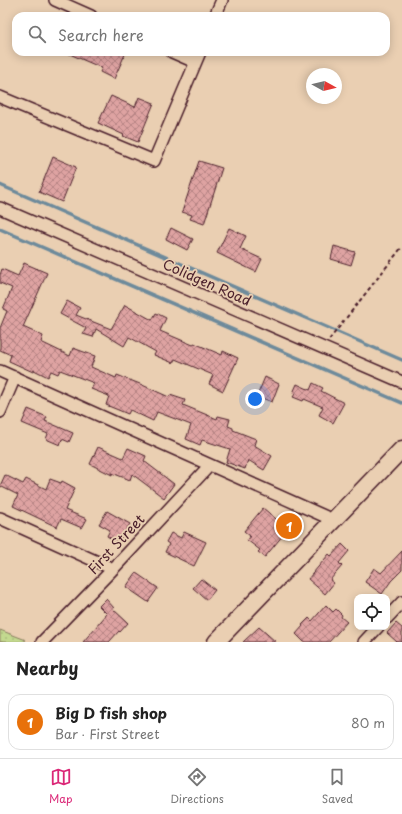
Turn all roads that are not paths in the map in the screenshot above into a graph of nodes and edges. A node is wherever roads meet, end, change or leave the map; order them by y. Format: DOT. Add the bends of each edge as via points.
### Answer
graph roads {
  1 [pos="54,0"];
  2 [pos="222,0"];
  3 [pos="81,12"];
  4 [pos="217,12"];
  5 [pos="181,56"];
  6 [pos="198,56"];
  7 [pos="195,62"];
  8 [pos="0,96"];
  9 [pos="0,208"];
  10 [pos="0,371"];
  11 [pos="15,377"];
  12 [pos="402,382"];
  13 [pos="0,412"];
  14 [pos="402,449"];
  15 [pos="210,465"];
  16 [pos="0,518"];
  17 [pos="333,520"];
  18 [pos="114,569"];
  19 [pos="402,602"];
  20 [pos="394,616"];
  21 [pos="375,630"];
  22 [pos="42,642"];
  23 [pos="216,642"];
  24 [pos="364,642"];
  1 -- 3 [label="street"];
  2 -- 4 [label="street"];
  5 -- 7 [label="street"];
  6 -- 7 [label="street"];
  7 -- 8 [label="street" via="154,161"];
  9 -- 12 [label="street, Colidgen Road"];
  10 -- 11 [label="street"];
  11 -- 13 [label="street"];
  11 -- 15 [label="street"];
  14 -- 17 [label="main road"];
  15 -- 17 [label="street"];
  15 -- 18 [label="street, First Street"];
  16 -- 18 [label="street"];
  17 -- 23 [label="main road"];
  18 -- 22 [label="street, First Street"];
  19 -- 20 [label="street"];
  21 -- 24 [label="street"];
}
